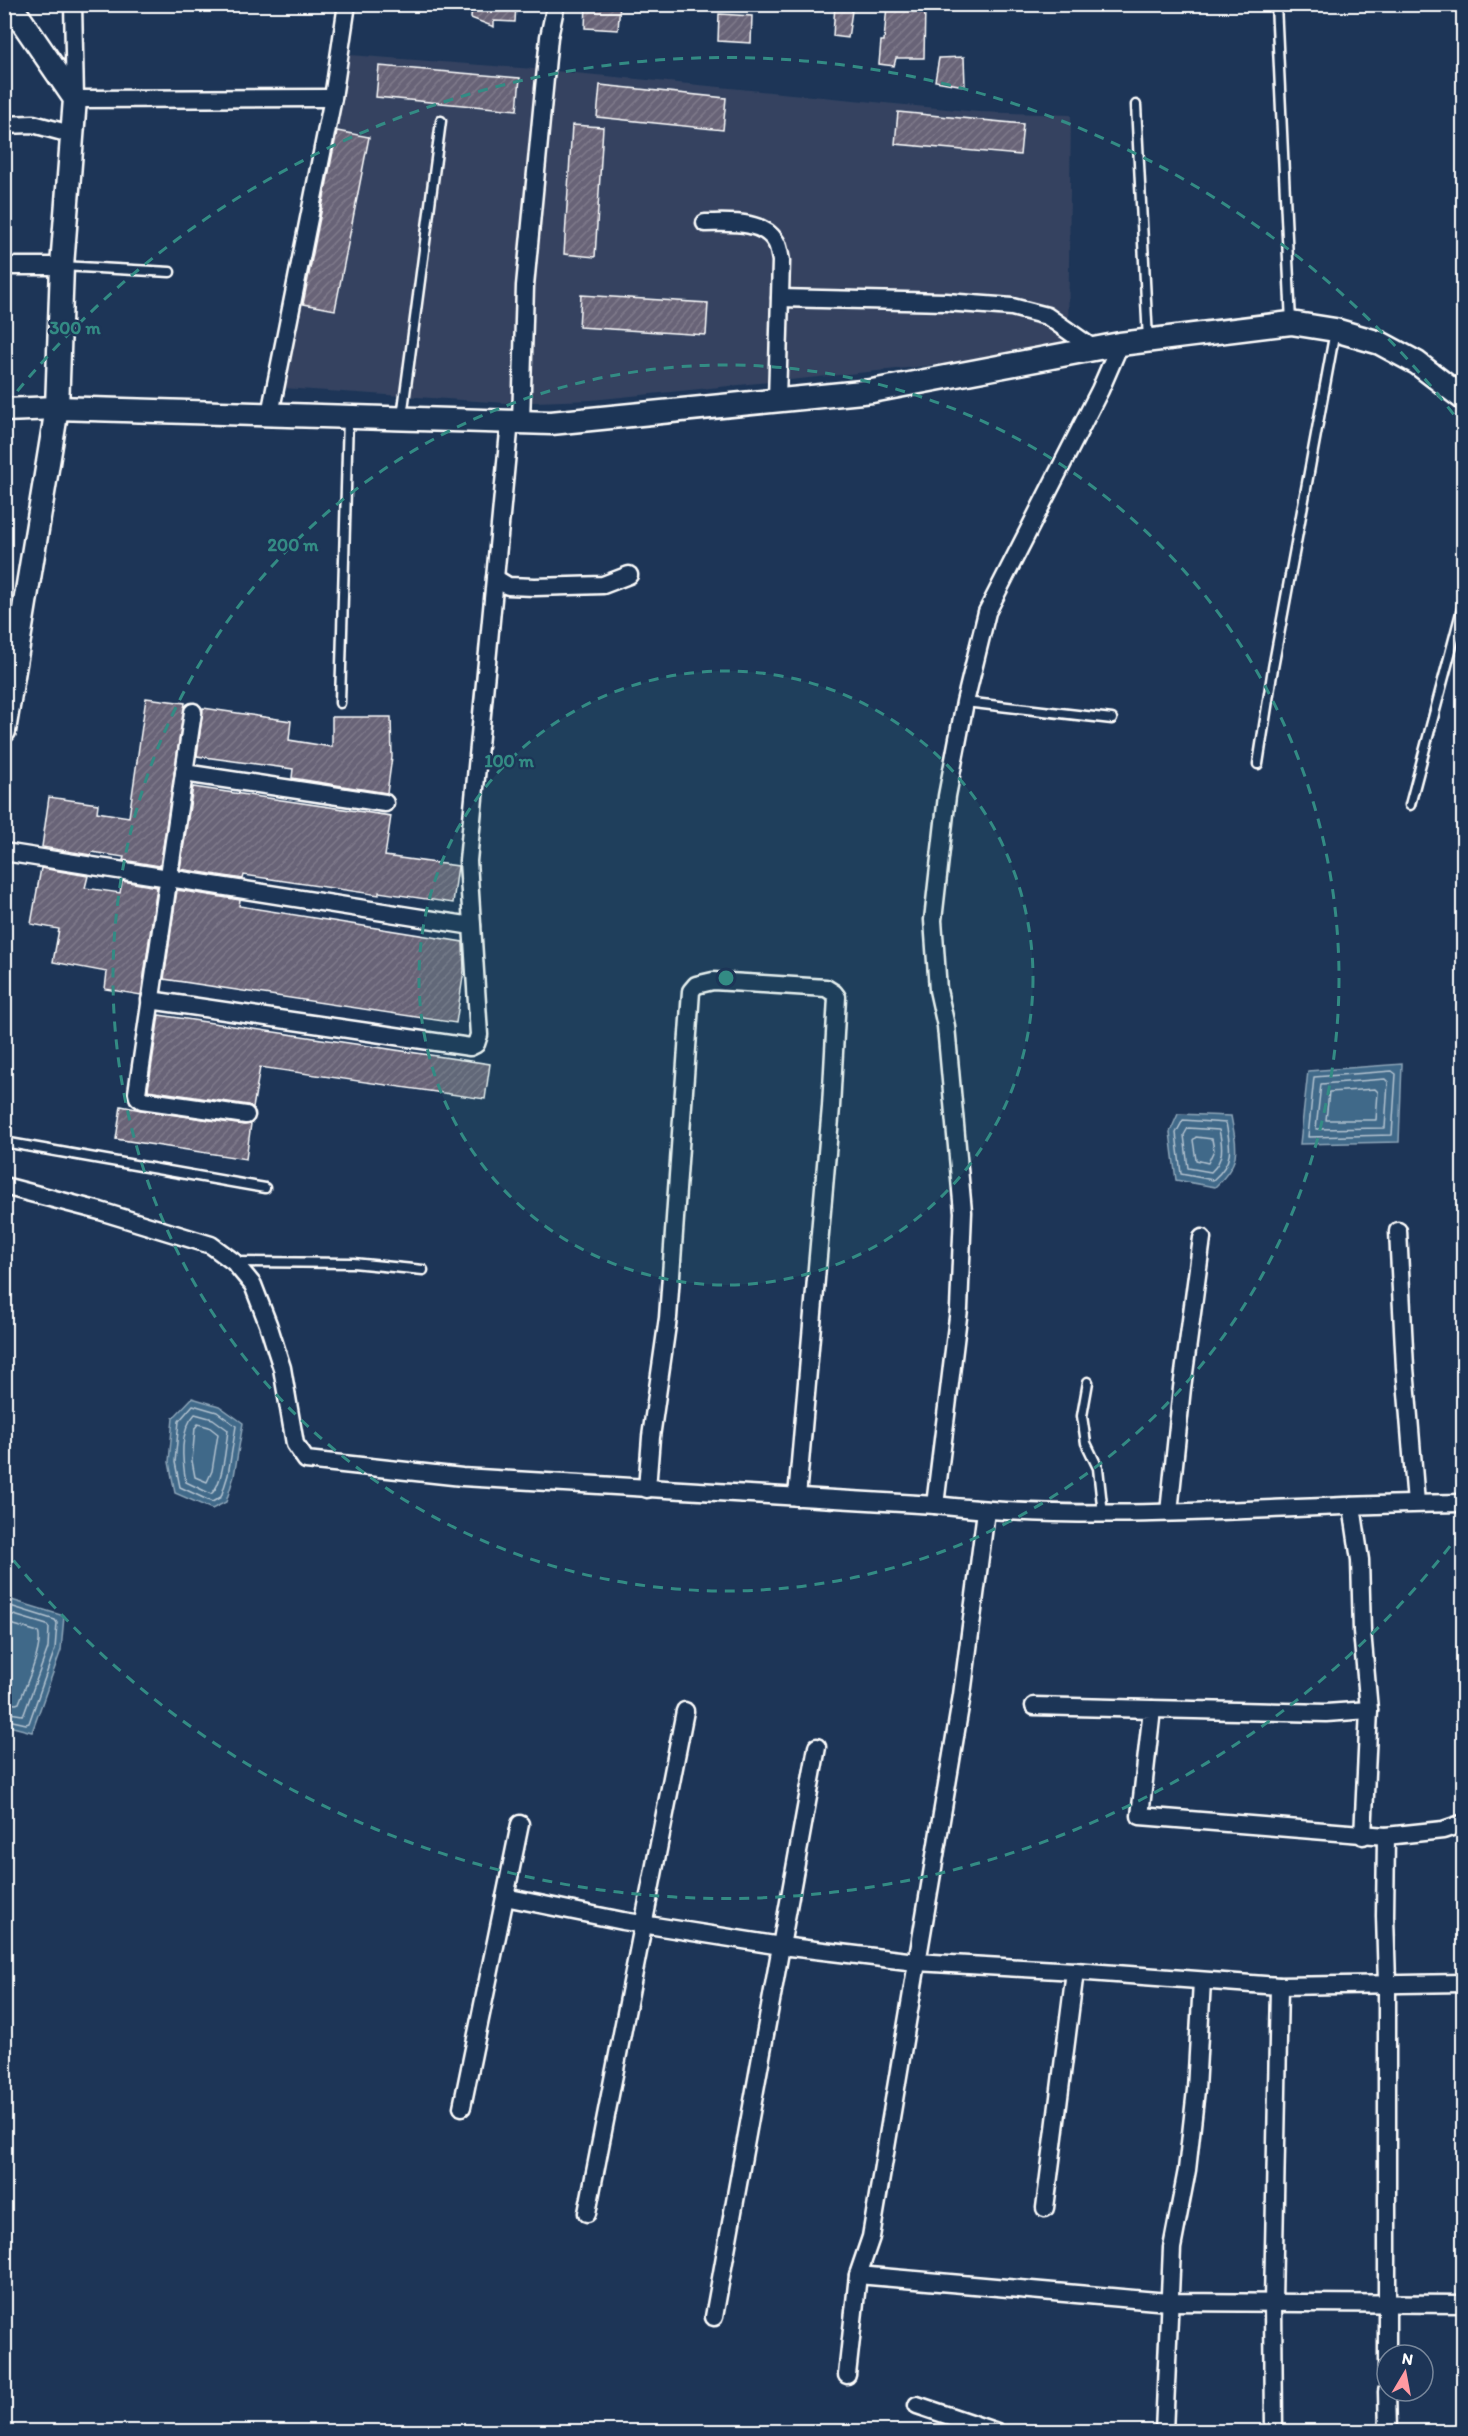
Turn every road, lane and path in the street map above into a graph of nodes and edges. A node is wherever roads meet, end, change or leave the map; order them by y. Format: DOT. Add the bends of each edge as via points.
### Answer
graph roads {
  1 [pos="10,4"];
  2 [pos="73,4"];
  3 [pos="347,4"];
  4 [pos="556,4"];
  5 [pos="1276,4"];
  6 [pos="333,98"];
  7 [pos="75,99"];
  8 [pos="1136,105"];
  9 [pos="441,121"];
  10 [pos="4,125"];
  11 [pos="74,135"];
  12 [pos="705,223"];
  13 [pos="4,266"];
  14 [pos="62,266"];
  15 [pos="170,272"];
  16 [pos="780,298"];
  17 [pos="1291,323"];
  18 [pos="1335,330"];
  19 [pos="1148,341"];
  20 [pos="1120,344"];
  21 [pos="1094,349"];
  22 [pos="1464,399"];
  23 [pos="777,400"];
  24 [pos="57,408"];
  25 [pos="4,410"];
  26 [pos="270,414"];
  27 [pos="348,416"];
  28 [pos="401,417"];
  29 [pos="515,422"];
  30 [pos="630,575"];
  31 [pos="495,578"];
  32 [pos="1464,601"];
  33 [pos="965,702"];
  34 [pos="340,703"];
  35 [pos="193,712"];
  36 [pos="1112,719"];
  37 [pos="4,731"];
  38 [pos="1258,764"];
  39 [pos="184,773"];
  40 [pos="385,803"];
  41 [pos="1410,805"];
  42 [pos="4,852"];
  43 [pos="168,878"];
  44 [pos="472,926"];
  45 [pos="150,1000"];
  46 [pos="246,1115"];
  47 [pos="4,1142"];
  48 [pos="4,1186"];
  49 [pos="265,1188"];
  50 [pos="1398,1231"];
  51 [pos="1202,1238"];
  52 [pos="234,1262"];
  53 [pos="423,1269"];
  54 [pos="1088,1382"];
  55 [pos="647,1489"];
  56 [pos="797,1497"];
  57 [pos="1416,1503"];
  58 [pos="1464,1503"];
  59 [pos="935,1505"];
  60 [pos="1352,1506"];
  61 [pos="986,1511"];
  62 [pos="1169,1512"];
  63 [pos="1103,1514"];
  64 [pos="1034,1706"];
  65 [pos="1152,1709"];
  66 [pos="1369,1710"];
  67 [pos="685,1711"];
  68 [pos="817,1747"];
  69 [pos="1464,1823"];
  70 [pos="520,1824"];
  71 [pos="1363,1836"];
  72 [pos="1386,1836"];
  73 [pos="505,1898"];
  74 [pos="644,1924"];
  75 [pos="781,1946"];
  76 [pos="916,1962"];
  77 [pos="1075,1971"];
  78 [pos="1202,1982"];
  79 [pos="1387,1983"];
  80 [pos="1464,1983"];
  81 [pos="1279,1986"];
  82 [pos="462,2107"];
  83 [pos="1045,2208"];
  84 [pos="587,2213"];
  85 [pos="858,2275"];
  86 [pos="1168,2302"];
  87 [pos="1273,2303"];
  88 [pos="1386,2303"];
  89 [pos="1464,2304"];
  90 [pos="714,2317"];
  91 [pos="1387,2343"];
  92 [pos="846,2375"];
  93 [pos="1387,2403"];
  94 [pos="917,2405"];
  95 [pos="997,2432"];
  96 [pos="1164,2432"];
  97 [pos="1274,2432"];
  98 [pos="1388,2432"];
  1 -- 7 [label="street"];
  2 -- 7 [label="street"];
  3 -- 6 [label="street"];
  4 -- 29 [label="street" via="549,37"];
  5 -- 17 [label="lane"];
  6 -- 7 [label="street"];
  6 -- 26 [label="street"];
  7 -- 11 [label="street"];
  8 -- 19 [label="lane"];
  9 -- 28 [label="lane"];
  10 -- 11 [label="street" via="33,124"];
  11 -- 14 [label="street"];
  12 -- 16 [label="street" via="758,227 776,242 781,261"];
  13 -- 14 [label="street"];
  14 -- 15 [label="lane"];
  14 -- 24 [label="street"];
  16 -- 21 [label="street" via="1012,307 1047,316"];
  16 -- 23 [label="street"];
  17 -- 18 [label="street"];
  17 -- 19 [label="street"];
  18 -- 22 [label="street" via="1397,352"];
  18 -- 38 [label="lane"];
  19 -- 20 [label="street"];
  20 -- 21 [label="street"];
  20 -- 33 [label="street" via="987,612"];
  21 -- 23 [label="street" via="872,391"];
  23 -- 29 [label="street" via="551,423"];
  24 -- 25 [label="street"];
  24 -- 26 [label="street"];
  24 -- 37 [label="street"];
  26 -- 27 [label="street"];
  27 -- 28 [label="street"];
  27 -- 34 [label="lane"];
  28 -- 29 [label="street"];
  29 -- 31 [label="street"];
  30 -- 31 [label="street" via="603,585 535,587 508,586"];
  31 -- 44 [label="street" via="468,861"];
  32 -- 41 [label="lane"];
  33 -- 36 [label="lane"];
  33 -- 59 [label="street" via="947,796 933,920 963,1212 959,1309"];
  35 -- 39 [label="street"];
  39 -- 40 [label="street"];
  39 -- 43 [label="street"];
  42 -- 43 [label="street"];
  43 -- 44 [label="street"];
  43 -- 45 [label="street"];
  44 -- 45 [label="street" via="479,1035 470,1047"];
  45 -- 46 [label="street" via="138,1097"];
  47 -- 49 [label="lane"];
  48 -- 52 [label="street" via="211,1245"];
  50 -- 57 [label="street"];
  51 -- 62 [label="street"];
  52 -- 53 [label="lane" via="354,1263"];
  52 -- 55 [label="street" via="253,1285 268,1324 282,1368 295,1444 306,1460 462,1477"];
  54 -- 63 [label="lane" via="1082,1416 1086,1443 1098,1468"];
  55 -- 56 [label="street"];
  55 -- 56 [label="street" via="668,1318 691,992 696,985 713,981 826,988 837,997"];
  56 -- 59 [label="street"];
  57 -- 58 [label="street"];
  57 -- 60 [label="street"];
  59 -- 61 [label="street"];
  60 -- 62 [label="street"];
  60 -- 66 [label="street" via="1360,1560"];
  61 -- 63 [label="street"];
  61 -- 76 [label="street" via="962,1695"];
  62 -- 63 [label="street"];
  64 -- 65 [label="street"];
  65 -- 66 [label="street" via="1326,1713"];
  65 -- 71 [label="street" via="1140,1816"];
  66 -- 71 [label="street"];
  67 -- 74 [label="street"];
  68 -- 75 [label="street"];
  69 -- 72 [label="street" via="1443,1830"];
  70 -- 73 [label="street"];
  71 -- 72 [label="street"];
  72 -- 79 [label="street"];
  73 -- 74 [label="street"];
  73 -- 82 [label="street"];
  74 -- 75 [label="street"];
  74 -- 84 [label="street"];
  75 -- 76 [label="street"];
  75 -- 90 [label="street"];
  76 -- 77 [label="street"];
  76 -- 85 [label="street" via="871,2237"];
  77 -- 78 [label="street"];
  77 -- 83 [label="street"];
  78 -- 81 [label="street"];
  78 -- 86 [label="street" via="1196,2090 1187,2170 1172,2248"];
  79 -- 80 [label="street"];
  79 -- 81 [label="street"];
  79 -- 88 [label="street"];
  81 -- 87 [label="street"];
  85 -- 86 [label="street"];
  85 -- 92 [label="street"];
  86 -- 87 [label="street"];
  86 -- 96 [label="street"];
  87 -- 88 [label="street"];
  87 -- 97 [label="street"];
  88 -- 89 [label="street"];
  88 -- 91 [label="street"];
  93 -- 98 [label="street"];
  94 -- 95 [label="street"];
}
